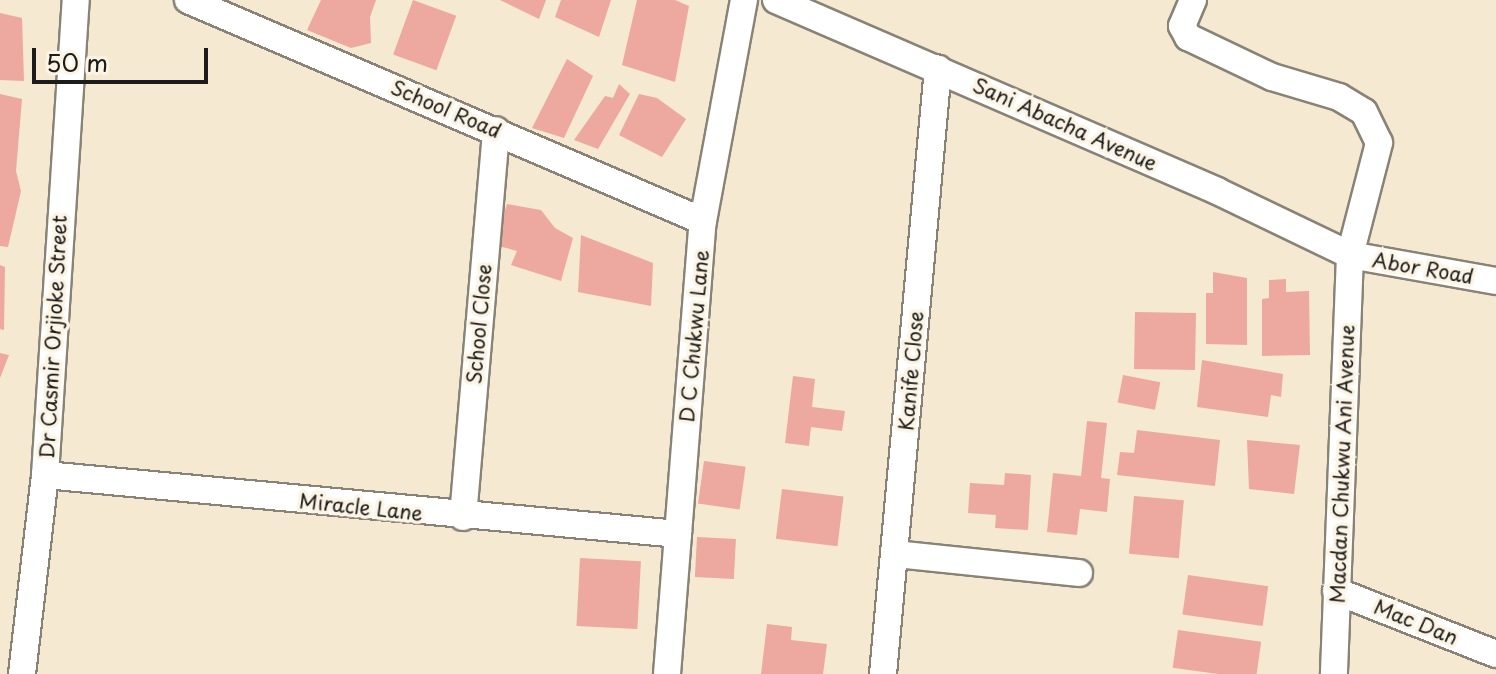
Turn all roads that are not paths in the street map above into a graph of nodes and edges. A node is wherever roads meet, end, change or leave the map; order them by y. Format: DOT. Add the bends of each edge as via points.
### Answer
graph roads {
  1 [pos="76,0"];
  2 [pos="188,0"];
  3 [pos="744,0"];
  4 [pos="776,0"];
  5 [pos="1193,0"];
  6 [pos="938,68"];
  7 [pos="496,130"];
  8 [pos="703,221"];
  9 [pos="1350,255"];
  10 [pos="1496,281"];
  11 [pos="45,475"];
  12 [pos="463,517"];
  13 [pos="678,534"];
  14 [pos="895,554"];
  15 [pos="1079,573"];
  16 [pos="1336,591"];
  17 [pos="1496,654"];
  18 [pos="22,674"];
  19 [pos="667,674"];
  20 [pos="883,674"];
  21 [pos="1334,674"];
  1 -- 11 [label="street, Dr Casmir Orjioke Street"];
  2 -- 7 [label="street, School Road"];
  3 -- 8 [label="street, D C Chukwu Lane"];
  4 -- 6 [label="street, Sani Abacha Avenue"];
  5 -- 9 [label="street, Macdan Chukwu Ani Avenue" via="1182,26 1188,37 1272,77 1339,97 1372,123 1379,143"];
  6 -- 9 [label="street, Sani Abacha Avenue"];
  6 -- 14 [label="street, Kanife Close"];
  7 -- 8 [label="street, School Road"];
  7 -- 12 [label="street, School Close"];
  8 -- 13 [label="street, D C Chukwu Lane"];
  9 -- 10 [label="street, Abor Road"];
  9 -- 16 [label="street, Macdan Chukwu Ani Avenue"];
  11 -- 12 [label="street, Miracle Lane"];
  11 -- 18 [label="street, Dr Casmir Orjioke Street"];
  12 -- 13 [label="street, Miracle Lane"];
  13 -- 19 [label="street, D C Chukwu Lane"];
  14 -- 15 [label="street"];
  14 -- 20 [label="street, Kanife Close"];
  16 -- 17 [label="street, Mac Dan"];
  16 -- 21 [label="street, Macdan Chukwu Ani Avenue"];
}
